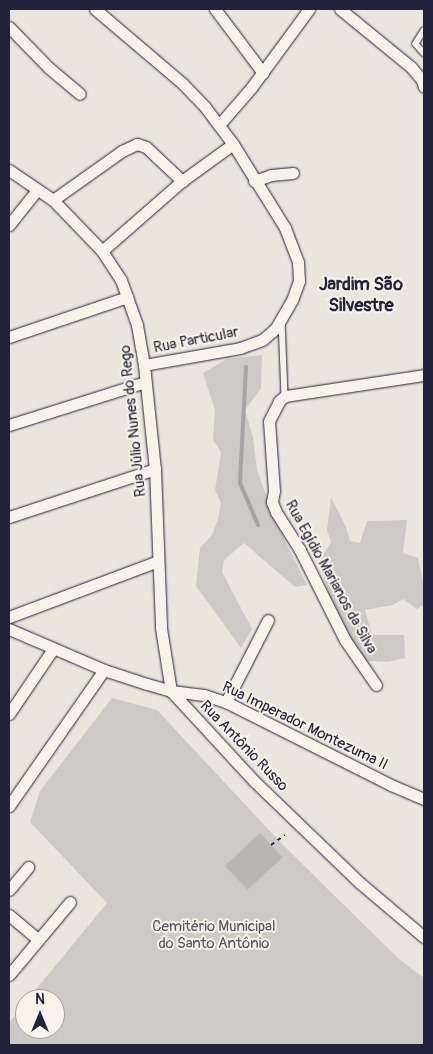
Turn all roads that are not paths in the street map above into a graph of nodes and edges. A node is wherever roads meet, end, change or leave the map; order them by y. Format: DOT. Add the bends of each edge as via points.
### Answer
graph roads {
  1 [pos="95,9"];
  2 [pos="215,9"];
  3 [pos="309,9"];
  4 [pos="340,9"];
  5 [pos="9,27"];
  6 [pos="424,31"];
  7 [pos="424,53"];
  8 [pos="263,73"];
  9 [pos="423,79"];
  10 [pos="80,94"];
  11 [pos="219,125"];
  12 [pos="233,144"];
  13 [pos="9,170"];
  14 [pos="293,173"];
  15 [pos="182,181"];
  16 [pos="254,181"];
  17 [pos="37,190"];
  18 [pos="52,200"];
  19 [pos="9,225"];
  20 [pos="102,251"];
  21 [pos="127,296"];
  22 [pos="282,320"];
  23 [pos="9,337"];
  24 [pos="144,365"];
  25 [pos="424,374"];
  26 [pos="145,382"];
  27 [pos="285,396"];
  28 [pos="9,425"];
  29 [pos="155,469"];
  30 [pos="9,517"];
  31 [pos="158,561"];
  32 [pos="9,617"];
  33 [pos="268,620"];
  34 [pos="9,629"];
  35 [pos="53,649"];
  36 [pos="104,670"];
  37 [pos="376,685"];
  38 [pos="171,690"];
  39 [pos="226,702"];
  40 [pos="9,714"];
  41 [pos="424,798"];
  42 [pos="9,806"];
  43 [pos="28,867"];
  44 [pos="9,890"];
  45 [pos="70,902"];
  46 [pos="9,915"];
  47 [pos="424,938"];
  48 [pos="38,939"];
  49 [pos="9,975"];
  1 -- 11 [label="street, Rua Particular" via="190,90"];
  2 -- 8 [label="street"];
  3 -- 8 [label="street"];
  4 -- 9 [label="street"];
  5 -- 10 [label="street"];
  6 -- 7 [label="lane" via="416,44"];
  8 -- 11 [label="street"];
  11 -- 12 [label="street, Rua Particular"];
  12 -- 15 [label="street"];
  12 -- 16 [label="street, Rua Particular"];
  13 -- 17 [label="street, Rua Júlio Nunes do Rego"];
  14 -- 16 [label="street"];
  15 -- 18 [label="street" via="146,147 137,144"];
  15 -- 20 [label="street"];
  16 -- 22 [label="street, Rua Particular" via="285,228 297,257 299,280"];
  17 -- 18 [label="street, Rua Júlio Nunes do Rego"];
  17 -- 19 [label="street"];
  18 -- 20 [label="street, Rua Júlio Nunes do Rego"];
  20 -- 21 [label="street, Rua Júlio Nunes do Rego"];
  21 -- 23 [label="street"];
  21 -- 24 [label="street, Rua Júlio Nunes do Rego" via="137,325"];
  22 -- 24 [label="street, Rua Particular" via="262,340 240,348"];
  22 -- 27 [label="lane"];
  24 -- 26 [label="street, Rua Júlio Nunes do Rego"];
  25 -- 27 [label="street"];
  26 -- 28 [label="street"];
  26 -- 29 [label="street, Rua Júlio Nunes do Rego"];
  27 -- 37 [label="street, Rua Egídio Marianos da Silva" via="269,421 272,502 345,640"];
  29 -- 30 [label="street"];
  29 -- 31 [label="street, Rua Júlio Nunes do Rego"];
  31 -- 32 [label="street"];
  31 -- 38 [label="street, Rua Júlio Nunes do Rego" via="161,628"];
  33 -- 39 [label="street"];
  34 -- 35 [label="street"];
  35 -- 36 [label="street"];
  35 -- 40 [label="street"];
  36 -- 38 [label="street"];
  36 -- 42 [label="street"];
  38 -- 39 [label="street, Rua Imperador Montezuma II"];
  38 -- 47 [label="street, Rua Antônio Russo" via="254,780 360,883"];
  39 -- 41 [label="street, Rua Imperador Montezuma II" via="391,785"];
  43 -- 44 [label="street"];
  45 -- 48 [label="street"];
  46 -- 48 [label="street"];
  48 -- 49 [label="street"];
}
